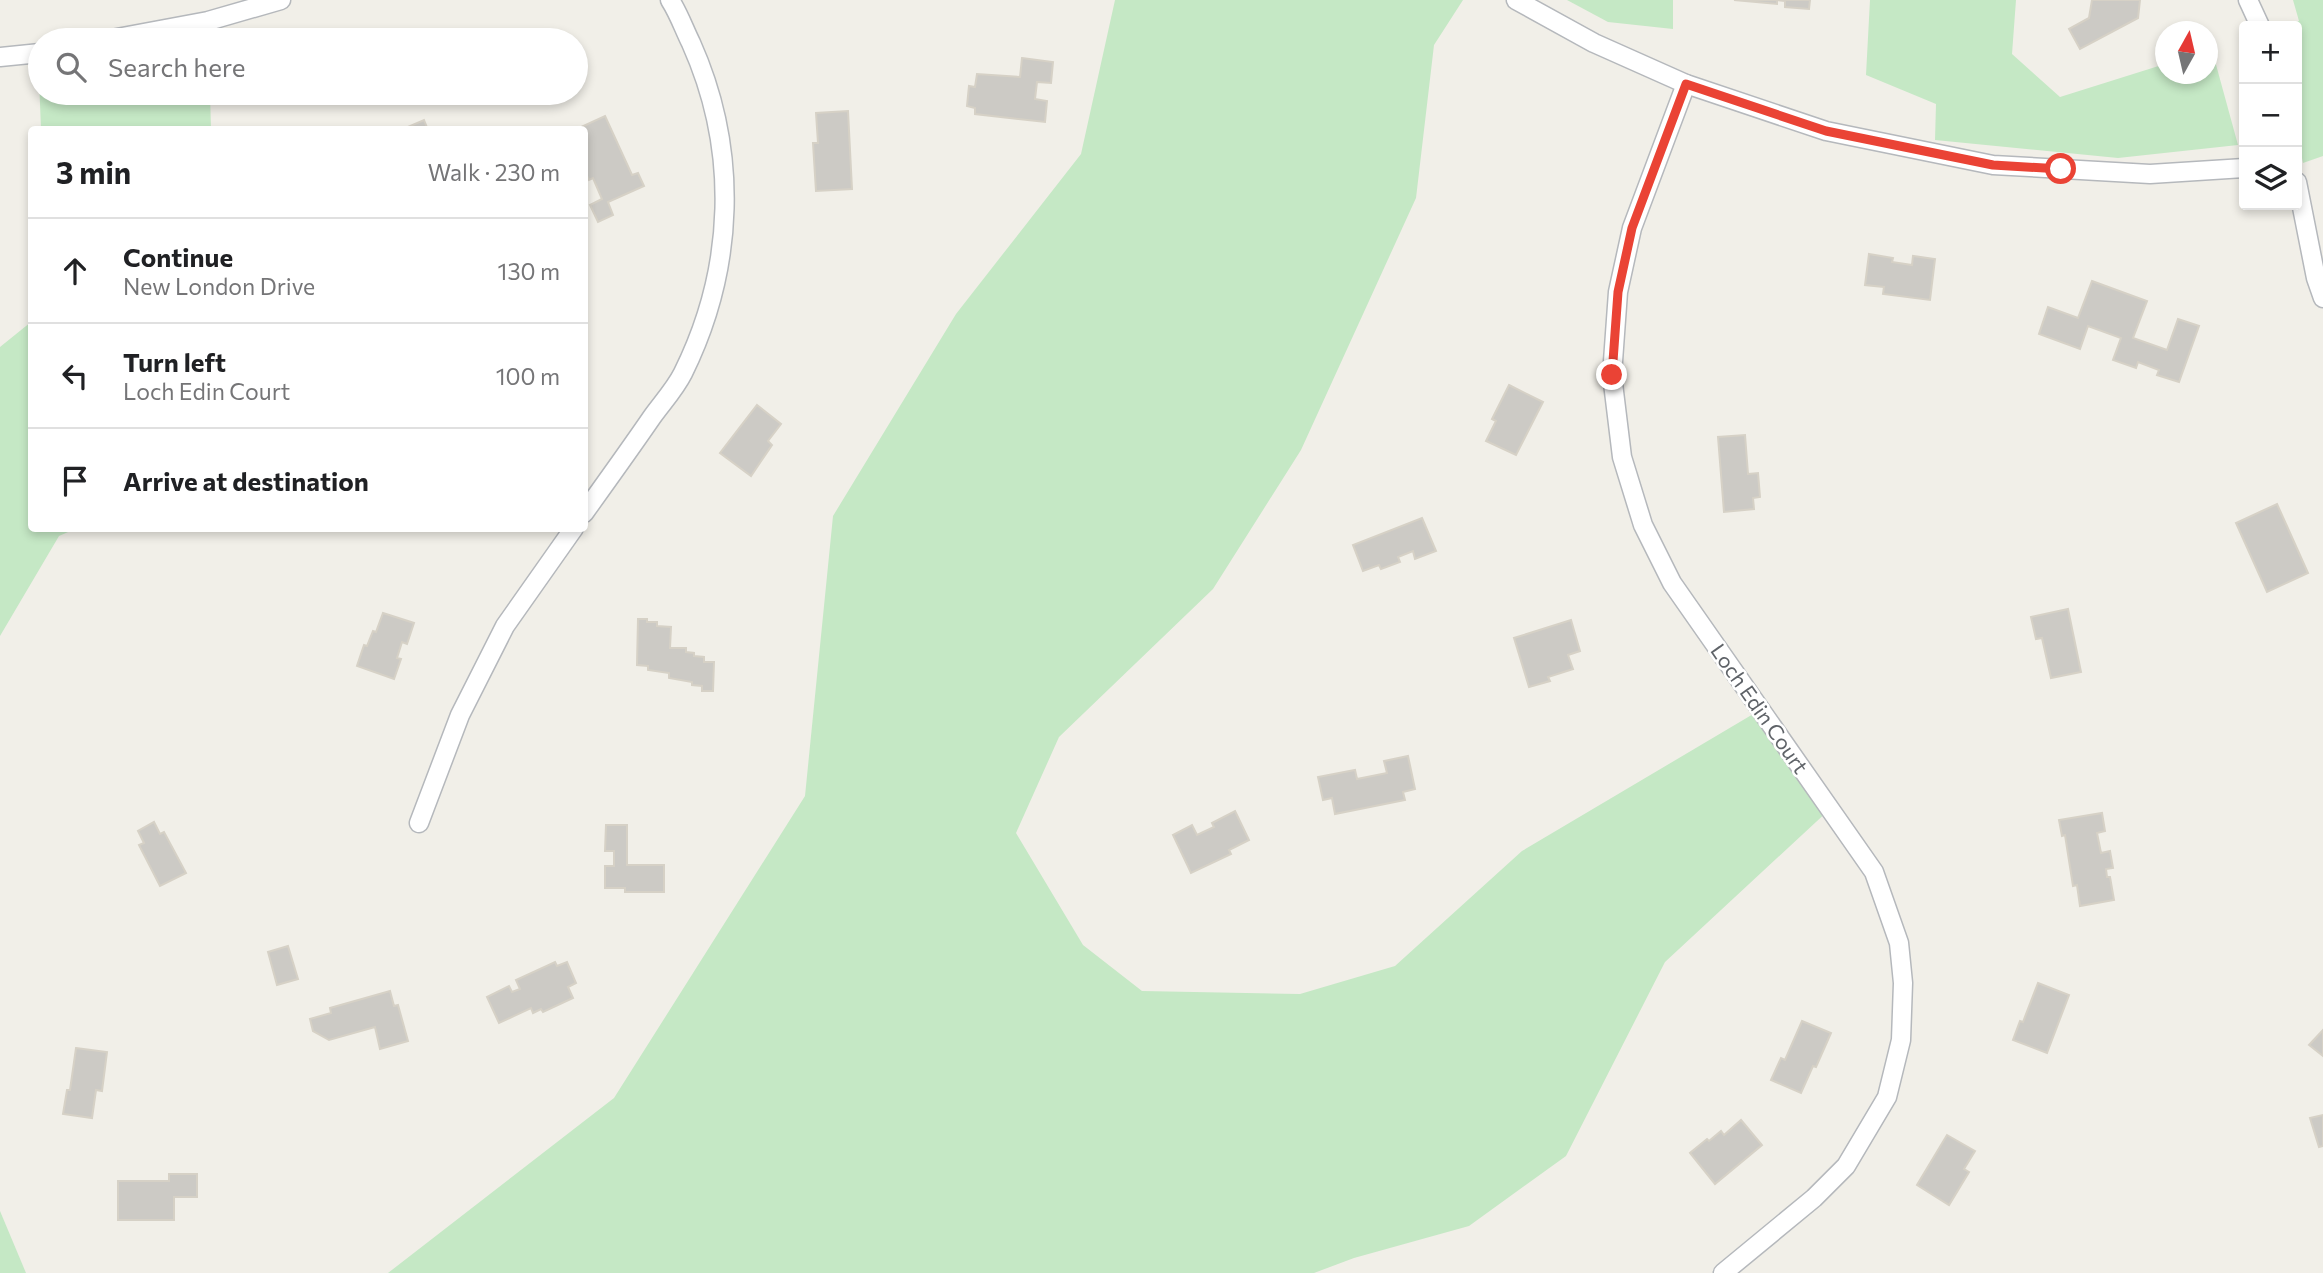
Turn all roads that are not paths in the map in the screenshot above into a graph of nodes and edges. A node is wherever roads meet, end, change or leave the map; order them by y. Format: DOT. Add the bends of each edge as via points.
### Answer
graph roads {
  1 [pos="281,0"];
  2 [pos="670,0"];
  3 [pos="1516,0"];
  4 [pos="2248,0"];
  5 [pos="2258,21"];
  6 [pos="170,28"];
  7 [pos="28,54"];
  8 [pos="0,57"];
  9 [pos="1686,84"];
  10 [pos="2239,168"];
  11 [pos="2302,204"];
  12 [pos="2323,299"];
  13 [pos="588,507"];
  14 [pos="571,532"];
  15 [pos="419,823"];
  16 [pos="1723,1273"];
  1 -- 6 [label="street"];
  2 -- 13 [label="street" via="703,71 718,120 725,167 722,260 706,317 682,375"];
  3 -- 9 [label="street" via="1594,43"];
  4 -- 5 [label="street"];
  7 -- 8 [label="street"];
  9 -- 10 [label="street" via="1826,131 1993,165 2150,174"];
  9 -- 16 [label="street, Loch Edin Court" via="1632,228 1618,292 1612,375 1622,457 1643,525 1672,583 1874,872 1899,943 1903,983 1901,1040 1887,1097 1846,1166"];
  11 -- 12 [label="street"];
  14 -- 15 [label="street" via="505,626 460,715"];
}
